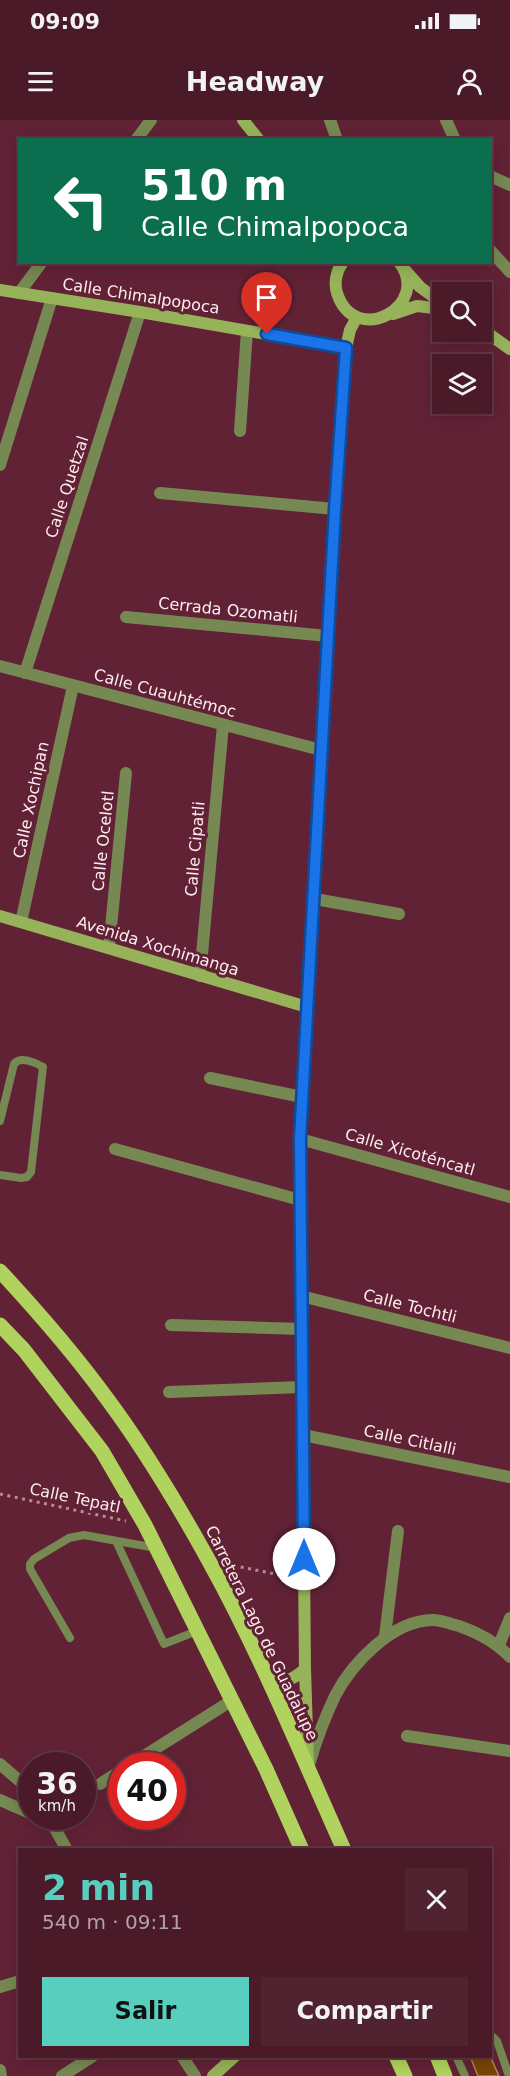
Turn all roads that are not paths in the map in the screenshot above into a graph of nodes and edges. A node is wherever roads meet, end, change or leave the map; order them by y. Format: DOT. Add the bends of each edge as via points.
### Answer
graph roads {
  1 [pos="151,120"];
  2 [pos="243,120"];
  3 [pos="330,120"];
  4 [pos="446,120"];
  5 [pos="138,138"];
  6 [pos="257,138"];
  7 [pos="336,138"];
  8 [pos="454,138"];
  9 [pos="492,178"];
  10 [pos="510,185"];
  11 [pos="492,252"];
  12 [pos="41,264"];
  13 [pos="341,264"];
  14 [pos="401,265"];
  15 [pos="510,272"];
  16 [pos="0,290"];
  17 [pos="19,293"];
  18 [pos="432,296"];
  19 [pos="52,298"];
  20 [pos="432,308"];
  21 [pos="140,312"];
  22 [pos="389,315"];
  23 [pos="357,317"];
  24 [pos="247,331"];
  25 [pos="492,336"];
  26 [pos="346,348"];
  27 [pos="510,349"];
  28 [pos="240,431"];
  29 [pos="0,465"];
  30 [pos="160,493"];
  31 [pos="335,509"];
  32 [pos="126,616"];
  33 [pos="328,636"];
  34 [pos="1,669"];
  35 [pos="26,673"];
  36 [pos="73,686"];
  37 [pos="223,725"];
  38 [pos="321,750"];
  39 [pos="126,773"];
  40 [pos="315,899"];
  41 [pos="399,914"];
  42 [pos="0,916"];
  43 [pos="21,922"];
  44 [pos="109,948"];
  45 [pos="200,976"];
  46 [pos="307,1007"];
  47 [pos="210,1078"];
  48 [pos="302,1096"];
  49 [pos="0,1121"];
  50 [pos="300,1139"];
  51 [pos="115,1149"];
  52 [pos="0,1175"];
  53 [pos="510,1197"];
  54 [pos="300,1200"];
  55 [pos="0,1271"];
  56 [pos="301,1296"];
  57 [pos="0,1325"];
  58 [pos="171,1325"];
  59 [pos="302,1329"];
  60 [pos="510,1348"];
  61 [pos="302,1387"];
  62 [pos="169,1392"];
  63 [pos="303,1435"];
  64 [pos="510,1477"];
  65 [pos="398,1531"];
  66 [pos="117,1541"];
  67 [pos="156,1548"];
  68 [pos="510,1618"];
  69 [pos="197,1631"];
  70 [pos="385,1636"];
  71 [pos="70,1638"];
  72 [pos="499,1646"];
  73 [pos="510,1657"];
  74 [pos="305,1669"];
  75 [pos="268,1681"];
  76 [pos="231,1701"];
  77 [pos="407,1737"];
  78 [pos="510,1751"];
  79 [pos="151,1752"];
  80 [pos="0,1764"];
  81 [pos="308,1769"];
  82 [pos="108,1779"];
  83 [pos="18,1780"];
  84 [pos="100,1784"];
  85 [pos="0,1800"];
  86 [pos="18,1808"];
  87 [pos="56,1830"];
  88 [pos="66,1848"];
  89 [pos="301,1848"];
  90 [pos="343,1848"];
  91 [pos="18,1982"];
  92 [pos="0,1987"];
  93 [pos="492,2036"];
  94 [pos="90,2058"];
  95 [pos="183,2058"];
  96 [pos="234,2058"];
  97 [pos="397,2058"];
  98 [pos="438,2058"];
  99 [pos="457,2058"];
  100 [pos="0,2070"];
  101 [pos="1,2076"];
  102 [pos="62,2076"];
  103 [pos="195,2076"];
  104 [pos="213,2076"];
  105 [pos="405,2076"];
  106 [pos="445,2076"];
  107 [pos="465,2076"];
  108 [pos="510,2076"];
  1 -- 5 [label="street"];
  2 -- 6 [label="street"];
  3 -- 7 [label="street"];
  4 -- 8 [label="street"];
  9 -- 10 [label="street"];
  11 -- 15 [label="street"];
  12 -- 17 [label="street"];
  13 -- 23 [label="street" via="336,289 343,305"];
  14 -- 18 [label="street"];
  14 -- 22 [label="street" via="407,280 406,294"];
  16 -- 17 [label="street, Calle Chimalpopoca"];
  17 -- 19 [label="street, Calle Chimalpopoca"];
  19 -- 21 [label="street, Calle Chimalpopoca"];
  19 -- 29 [label="street"];
  20 -- 22 [label="street" via="417,306"];
  21 -- 24 [label="street, Calle Chimalpopoca"];
  21 -- 35 [label="street, Calle Quetzal"];
  22 -- 23 [label="street" via="368,320"];
  23 -- 26 [label="street"];
  24 -- 26 [label="street, Calle Chimalpopoca"];
  24 -- 28 [label="street"];
  25 -- 27 [label="street"];
  26 -- 31 [label="street"];
  30 -- 31 [label="street"];
  31 -- 33 [label="street"];
  32 -- 33 [label="street, Cerrada Ozomatli"];
  33 -- 38 [label="street"];
  34 -- 35 [label="street, Calle Cuauhtémoc"];
  35 -- 36 [label="street, Calle Cuauhtémoc"];
  36 -- 37 [label="street, Calle Cuauhtémoc"];
  36 -- 43 [label="street, Calle Xochipan"];
  37 -- 38 [label="street, Calle Cuauhtémoc"];
  37 -- 45 [label="street, Calle Cipatli"];
  38 -- 40 [label="street"];
  39 -- 44 [label="street, Calle Ocelotl"];
  40 -- 41 [label="street"];
  40 -- 46 [label="street"];
  42 -- 43 [label="street, Avenida Xochimanga"];
  43 -- 44 [label="street, Avenida Xochimanga"];
  44 -- 45 [label="street, Avenida Xochimanga"];
  45 -- 46 [label="street, Avenida Xochimanga"];
  46 -- 48 [label="street"];
  47 -- 48 [label="street"];
  48 -- 50 [label="street"];
  49 -- 52 [label="lane" via="16,1060 43,1067 31,1172 21,1178"];
  50 -- 53 [label="street, Calle Xicoténcatl"];
  50 -- 54 [label="street"];
  51 -- 54 [label="street"];
  54 -- 56 [label="street"];
  55 -- 75 [label="main road, Carretera Lago de Guadalupe" via="105,1396 152,1465 210,1562"];
  56 -- 59 [label="street"];
  56 -- 60 [label="street, Calle Tochtli"];
  57 -- 67 [label="main road" via="102,1451"];
  58 -- 59 [label="street"];
  59 -- 61 [label="street"];
  61 -- 62 [label="street"];
  61 -- 63 [label="street"];
  63 -- 64 [label="street, Calle Citlalli"];
  63 -- 74 [label="street"];
  65 -- 70 [label="street"];
  66 -- 67 [label="lane"];
  66 -- 69 [label="lane" via="164,1644"];
  66 -- 71 [label="lane" via="84,1535 69,1538 30,1564"];
  67 -- 69 [label="main road"];
  68 -- 72 [label="street"];
  69 -- 76 [label="main road"];
  70 -- 72 [label="street" via="433,1620 471,1630"];
  70 -- 81 [label="street" via="336,1694"];
  72 -- 73 [label="street"];
  74 -- 75 [label="street" via="288,1681"];
  74 -- 81 [label="street"];
  75 -- 81 [label="main road, Carretera Lago de Guadalupe"];
  76 -- 79 [label="street"];
  76 -- 89 [label="main road"];
  77 -- 78 [label="street"];
  80 -- 83 [label="street"];
  81 -- 90 [label="main road, Carretera Lago de Guadalupe"];
  82 -- 84 [label="street"];
  85 -- 86 [label="street"];
  87 -- 88 [label="street"];
  91 -- 92 [label="street"];
  93 -- 108 [label="lane"];
  94 -- 102 [label="street"];
  95 -- 103 [label="street"];
  96 -- 104 [label="street"];
  97 -- 105 [label="main road"];
  98 -- 106 [label="main road"];
  99 -- 107 [label="lane"];
  100 -- 101 [label="street"];
}
